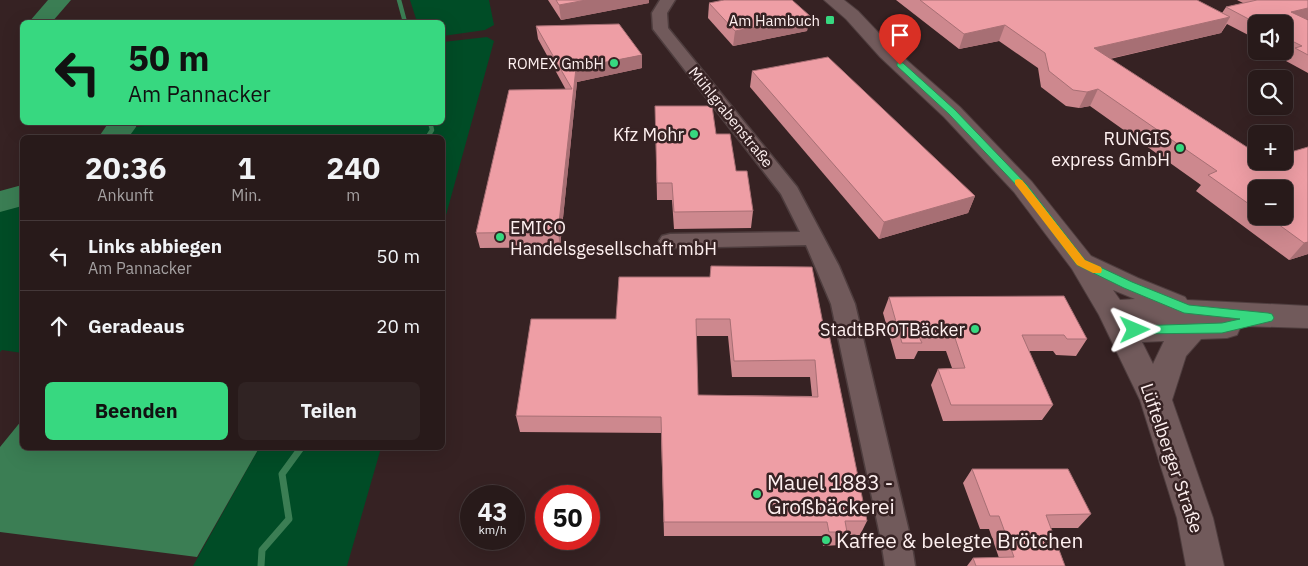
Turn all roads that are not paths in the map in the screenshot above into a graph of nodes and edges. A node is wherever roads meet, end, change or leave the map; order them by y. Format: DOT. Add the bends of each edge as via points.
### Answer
graph roads {
  1 [pos="668,0"];
  2 [pos="816,0"];
  3 [pos="833,0"];
  4 [pos="888,53"];
  5 [pos="813,236"];
  6 [pos="670,241"];
  7 [pos="1081,262"];
  8 [pos="1308,317"];
  9 [pos="1191,319"];
  10 [pos="1117,321"];
  11 [pos="1156,400"];
  12 [pos="900,566"];
  13 [pos="1205,566"];
  1 -- 5 [label="street, Mühlgrabenstraße" via="657,17 661,29 786,187"];
  2 -- 4 [label="main road, Lüftelberger Straße"];
  3 -- 4 [label="main road, Lüftelberger Straße"];
  4 -- 7 [label="main road, Lüftelberger Straße" via="952,112 1023,187"];
  5 -- 6 [label="street" via="800,239"];
  5 -- 12 [label="street, Mühlgrabenstraße" via="843,304"];
  7 -- 9 [label="main road"];
  7 -- 10 [label="main road, Lüftelberger Straße"];
  8 -- 9 [label="main road" via="1268,318 1222,328"];
  9 -- 10 [label="main road"];
  9 -- 11 [label="main road" via="1173,350"];
  10 -- 11 [label="main road, Lüftelberger Straße"];
  11 -- 13 [label="main road, Lüftelberger Straße" via="1195,518"];
}
